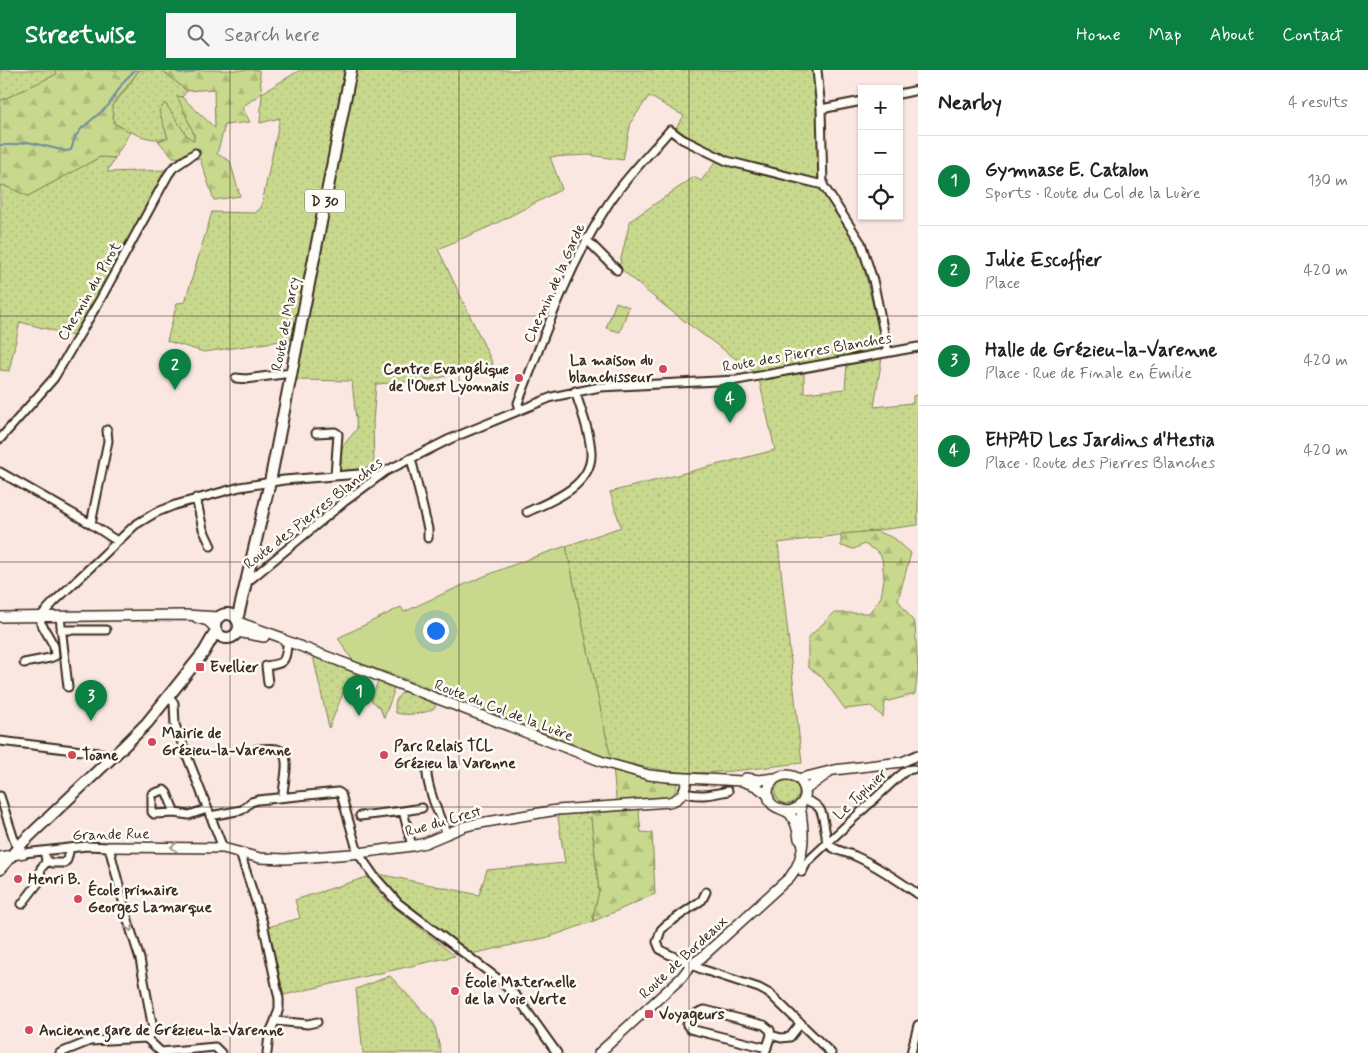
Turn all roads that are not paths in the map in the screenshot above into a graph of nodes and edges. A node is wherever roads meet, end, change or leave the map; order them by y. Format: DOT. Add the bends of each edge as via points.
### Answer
graph roads {
  1 [pos="351,70"];
  2 [pos="817,70"];
  3 [pos="918,90"];
  4 [pos="903,93"];
  5 [pos="858,102"];
  6 [pos="821,109"];
  7 [pos="195,153"];
  8 [pos="822,184"];
  9 [pos="586,239"];
  10 [pos="616,270"];
  11 [pos="918,347"];
  12 [pos="888,352"];
  13 [pos="291,373"];
  14 [pos="236,378"];
  15 [pos="575,392"];
  16 [pos="520,409"];
  17 [pos="107,430"];
  18 [pos="316,433"];
  19 [pos="0,439"];
  20 [pos="410,458"];
  21 [pos="0,472"];
  22 [pos="336,476"];
  23 [pos="376,478"];
  24 [pos="270,482"];
  25 [pos="196,498"];
  26 [pos="526,512"];
  27 [pos="90,524"];
  28 [pos="428,538"];
  29 [pos="117,541"];
  30 [pos="211,546"];
  31 [pos="246,583"];
  32 [pos="172,615"];
  33 [pos="223,615"];
  34 [pos="41,616"];
  35 [pos="0,617"];
  36 [pos="60,617"];
  37 [pos="237,625"];
  38 [pos="61,630"];
  39 [pos="106,630"];
  40 [pos="218,632"];
  41 [pos="286,643"];
  42 [pos="24,663"];
  43 [pos="268,683"];
  44 [pos="68,687"];
  45 [pos="168,697"];
  46 [pos="0,741"];
  47 [pos="257,749"];
  48 [pos="115,755"];
  49 [pos="918,755"];
  50 [pos="427,768"];
  51 [pos="913,769"];
  52 [pos="834,770"];
  53 [pos="776,778"];
  54 [pos="687,779"];
  55 [pos="720,779"];
  56 [pos="798,779"];
  57 [pos="804,790"];
  58 [pos="728,791"];
  59 [pos="684,792"];
  60 [pos="768,795"];
  61 [pos="0,796"];
  62 [pos="282,797"];
  63 [pos="802,802"];
  64 [pos="422,808"];
  65 [pos="403,811"];
  66 [pos="785,811"];
  67 [pos="209,812"];
  68 [pos="175,813"];
  69 [pos="360,816"];
  70 [pos="447,834"];
  71 [pos="218,836"];
  72 [pos="830,845"];
  73 [pos="412,846"];
  74 [pos="109,847"];
  75 [pos="70,848"];
  76 [pos="212,848"];
  77 [pos="223,848"];
  78 [pos="18,852"];
  79 [pos="240,853"];
  80 [pos="358,853"];
  81 [pos="45,854"];
  82 [pos="0,857"];
  83 [pos="0,869"];
  84 [pos="802,872"];
  85 [pos="785,880"];
  86 [pos="706,892"];
  87 [pos="918,894"];
  88 [pos="22,904"];
  89 [pos="692,964"];
  90 [pos="275,1021"];
  91 [pos="317,1022"];
  92 [pos="801,1023"];
  93 [pos="918,1025"];
  94 [pos="771,1036"];
  95 [pos="146,1038"];
  96 [pos="766,1051"];
  97 [pos="829,1052"];
  98 [pos="60,1053"];
  99 [pos="221,1053"];
  100 [pos="267,1053"];
  101 [pos="557,1053"];
  102 [pos="599,1053"];
  103 [pos="911,1053"];
  1 -- 13 [label="main road, Route de Marcy / D 30"];
  2 -- 6 [label="street"];
  3 -- 4 [label="street"];
  5 -- 6 [label="street"];
  6 -- 8 [label="street"];
  7 -- 19 [label="street, Chemin du Pirot" via="168,175 54,378"];
  8 -- 9 [label="street, Chemin de la Garde" via="727,161 670,130 614,195"];
  8 -- 12 [label="street" via="861,243 873,280"];
  9 -- 10 [label="street"];
  9 -- 16 [label="street, Chemin de la Garde" via="548,324 518,403"];
  11 -- 12 [label="street, Route des Pierres Blanches"];
  12 -- 15 [label="street, Route des Pierres Blanches" via="736,380 600,387"];
  13 -- 14 [label="street"];
  13 -- 24 [label="main road, Route de Marcy / D 30"];
  15 -- 16 [label="street, Route des Pierres Blanches"];
  15 -- 26 [label="street" via="591,453 589,467 572,488"];
  16 -- 20 [label="street, Route des Pierres Blanches"];
  17 -- 27 [label="street" via="108,441"];
  18 -- 22 [label="street" via="338,434"];
  20 -- 23 [label="street, Route des Pierres Blanches"];
  20 -- 28 [label="street"];
  21 -- 27 [label="street"];
  22 -- 23 [label="street" via="372,473"];
  22 -- 24 [label="street"];
  23 -- 31 [label="street, Route des Pierres Blanches"];
  24 -- 25 [label="street"];
  24 -- 31 [label="main road, Route de Marcy / D 30"];
  25 -- 29 [label="street" via="155,514 135,525"];
  25 -- 30 [label="street"];
  27 -- 29 [label="street"];
  29 -- 34 [label="street"];
  31 -- 33 [label="main road, Route de Marcy / D 30" via="237,601"];
  31 -- 37 [label="main road, Route de Marcy / D 30"];
  32 -- 33 [label="street"];
  32 -- 36 [label="street"];
  32 -- 40 [label="street" via="208,621"];
  33 -- 37 [label="main road" via="230,615"];
  33 -- 40 [label="main road" via="215,624"];
  34 -- 35 [label="street"];
  34 -- 36 [label="street"];
  34 -- 42 [label="street" via="55,656"];
  36 -- 38 [label="street"];
  37 -- 40 [label="main road" via="228,638"];
  37 -- 41 [label="street, Route du Col de la Luère"];
  38 -- 39 [label="street"];
  38 -- 44 [label="street"];
  40 -- 45 [label="main road"];
  41 -- 43 [label="street" via="285,659 281,664 266,666"];
  41 -- 54 [label="street, Route du Col de la Luère" via="603,762 649,775"];
  45 -- 48 [label="main road"];
  45 -- 67 [label="street" via="174,703 175,725"];
  46 -- 48 [label="street"];
  47 -- 62 [label="street" via="282,751 287,763"];
  48 -- 78 [label="main road"];
  49 -- 52 [label="street, Le Tupinier" via="897,763"];
  50 -- 70 [label="street"];
  51 -- 72 [label="street, Le Tupinier" via="897,778"];
  52 -- 56 [label="street, Le Tupinier"];
  52 -- 57 [label="street"];
  53 -- 55 [label="street, Route du Col de la Luère"];
  53 -- 56 [label="street" via="787,775"];
  53 -- 60 [label="street"];
  54 -- 55 [label="street, Route du Col de la Luère"];
  54 -- 59 [label="street"];
  55 -- 60 [label="street, Route du Col de la Luère" via="748,783"];
  56 -- 57 [label="street"];
  57 -- 63 [label="street"];
  58 -- 59 [label="street" via="701,796"];
  59 -- 70 [label="street, Rue du Crest" via="669,802 557,810 475,824"];
  60 -- 66 [label="street" via="774,806"];
  61 -- 78 [label="street"];
  62 -- 67 [label="street" via="251,802 242,810"];
  62 -- 80 [label="street" via="341,794"];
  63 -- 66 [label="street" via="794,810"];
  63 -- 72 [label="street" via="815,803 819,807"];
  63 -- 85 [label="street, Route de Bordeaux" via="803,847 795,871"];
  64 -- 65 [label="street"];
  65 -- 69 [label="street"];
  65 -- 73 [label="street"];
  66 -- 85 [label="street, Route de Bordeaux" via="796,824 799,840 794,862"];
  67 -- 68 [label="street"];
  67 -- 71 [label="street"];
  70 -- 73 [label="street, Rue du Crest"];
  71 -- 76 [label="street"];
  71 -- 77 [label="street"];
  72 -- 84 [label="street, Le Tupinier" via="808,862"];
  72 -- 87 [label="street" via="876,866"];
  73 -- 80 [label="street, Rue du Crest"];
  74 -- 75 [label="street, Grande Rue"];
  76 -- 74 [label="street, Grande Rue, one-way"];
  74 -- 95 [label="street, one-way" via="140,959 153,1032"];
  75 -- 81 [label="street, Grande Rue"];
  75 -- 81 [label="street" via="64,863 47,861"];
  76 -- 77 [label="street, Grande Rue"];
  77 -- 79 [label="street, Rue du Crest"];
  78 -- 81 [label="street, Grande Rue"];
  78 -- 82 [label="street, Grande Rue"];
  78 -- 83 [label="main road"];
  79 -- 80 [label="street, Rue du Crest" via="286,859"];
  79 -- 90 [label="street" via="268,944 279,998"];
  80 -- 101 [label="street" via="398,903 517,996"];
  81 -- 88 [label="street" via="39,882"];
  85 -- 89 [label="street, Route de Bordeaux"];
  86 -- 89 [label="street" via="702,900 666,925 656,942 660,949"];
  89 -- 92 [label="street" via="759,988"];
  89 -- 102 [label="street, Route de Bordeaux" via="681,978"];
  90 -- 91 [label="street"];
  90 -- 100 [label="street"];
  92 -- 94 [label="street" via="790,1037"];
  92 -- 97 [label="street"];
  93 -- 103 [label="street"];
  94 -- 96 [label="street"];
  94 -- 96 [label="street" via="764,1025 705,1010 688,1021 690,1029"];
  95 -- 98 [label="street" via="90,1042"];
  95 -- 99 [label="street" via="161,1052 215,1047"];
}
